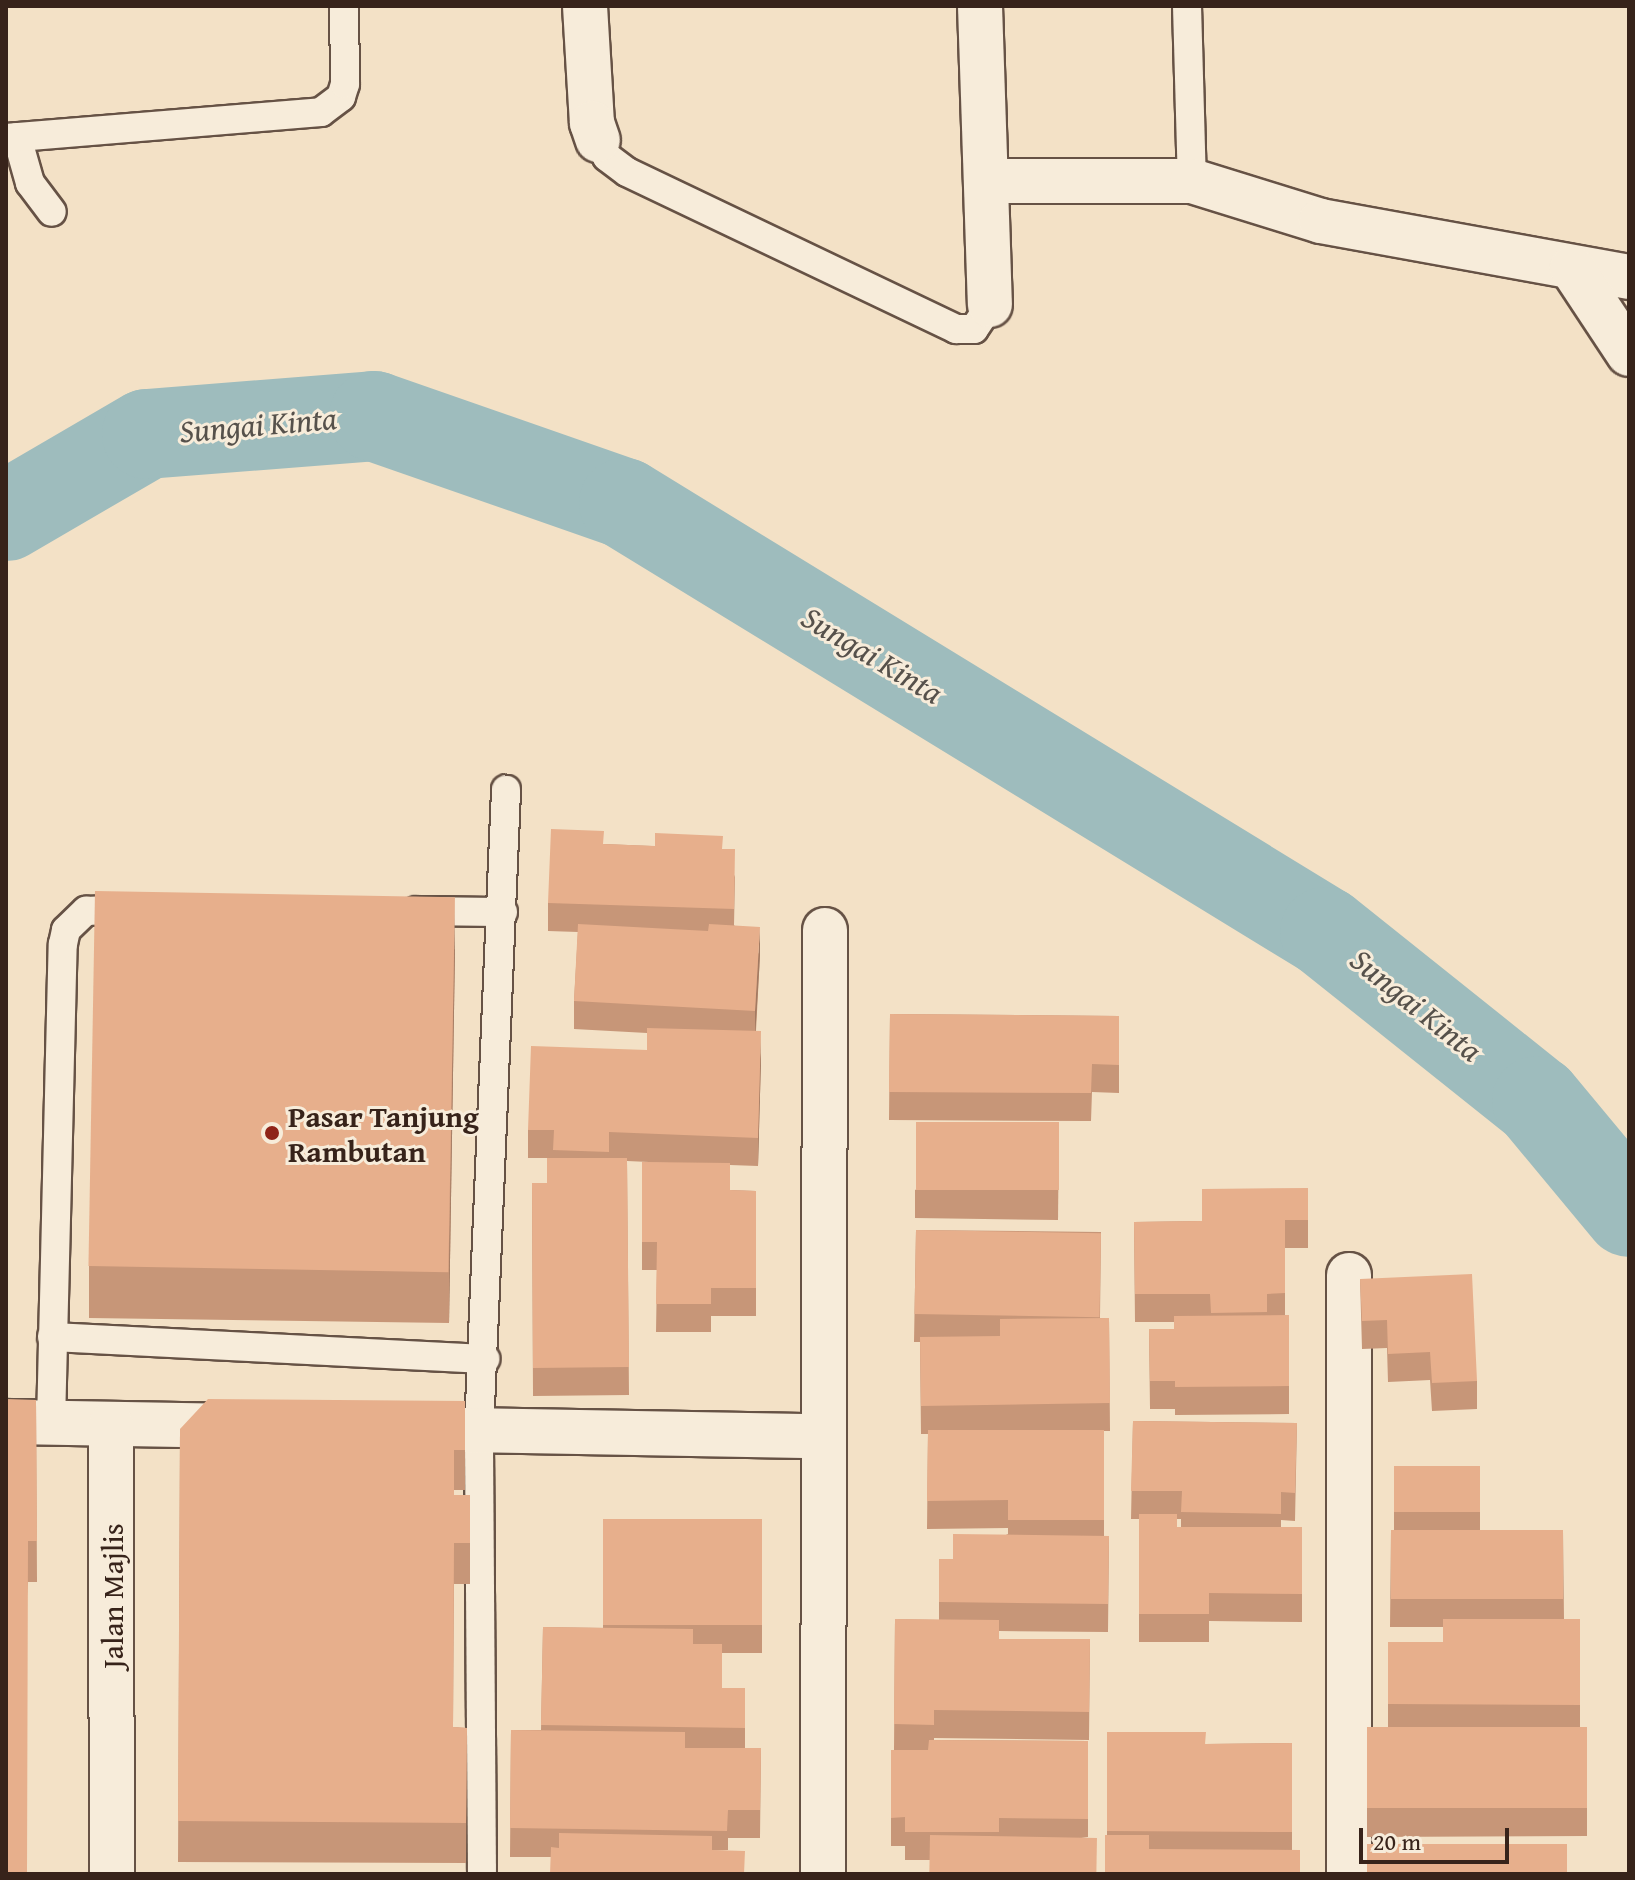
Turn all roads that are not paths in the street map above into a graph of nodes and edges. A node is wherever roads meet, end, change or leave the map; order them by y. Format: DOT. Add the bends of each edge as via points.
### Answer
graph roads {
  1 [pos="344,6"];
  2 [pos="585,6"];
  3 [pos="980,6"];
  4 [pos="1187,6"];
  5 [pos="11,137"];
  6 [pos="598,140"];
  7 [pos="988,181"];
  8 [pos="1192,181"];
  9 [pos="52,212"];
  10 [pos="1572,268"];
  11 [pos="1629,277"];
  12 [pos="990,305"];
  13 [pos="1629,354"];
  14 [pos="506,790"];
  15 [pos="159,909"];
  16 [pos="383,911"];
  17 [pos="503,912"];
  18 [pos="825,930"];
  19 [pos="1349,1275"];
  20 [pos="52,1337"];
  21 [pos="485,1359"];
  22 [pos="6,1422"];
  23 [pos="51,1423"];
  24 [pos="111,1424"];
  25 [pos="280,1427"];
  26 [pos="357,1428"];
  27 [pos="479,1430"];
  28 [pos="824,1436"];
  29 [pos="112,1874"];
  30 [pos="482,1874"];
  31 [pos="823,1874"];
  32 [pos="1349,1874"];
  1 -- 5 [label="lane" via="345,84 341,97 321,112"];
  2 -- 6 [label="street" via="592,123"];
  3 -- 7 [label="street"];
  4 -- 8 [label="lane"];
  5 -- 9 [label="lane" via="30,183"];
  6 -- 12 [label="lane" via="607,157 627,172 956,329 974,329"];
  7 -- 8 [label="street"];
  7 -- 12 [label="street"];
  8 -- 10 [label="street" via="1321,221"];
  10 -- 11 [label="street"];
  10 -- 13 [label="street"];
  14 -- 17 [label="lane"];
  15 -- 20 [label="lane" via="86,911 66,930"];
  16 -- 17 [label="lane"];
  17 -- 21 [label="lane"];
  18 -- 28 [label="street"];
  19 -- 32 [label="street"];
  20 -- 21 [label="lane"];
  20 -- 23 [label="lane"];
  21 -- 27 [label="lane"];
  22 -- 23 [label="street"];
  23 -- 24 [label="street"];
  24 -- 25 [label="street"];
  24 -- 29 [label="street, Jalan Majlis"];
  26 -- 27 [label="street"];
  27 -- 28 [label="street"];
  27 -- 30 [label="lane"];
  28 -- 31 [label="street"];
}
